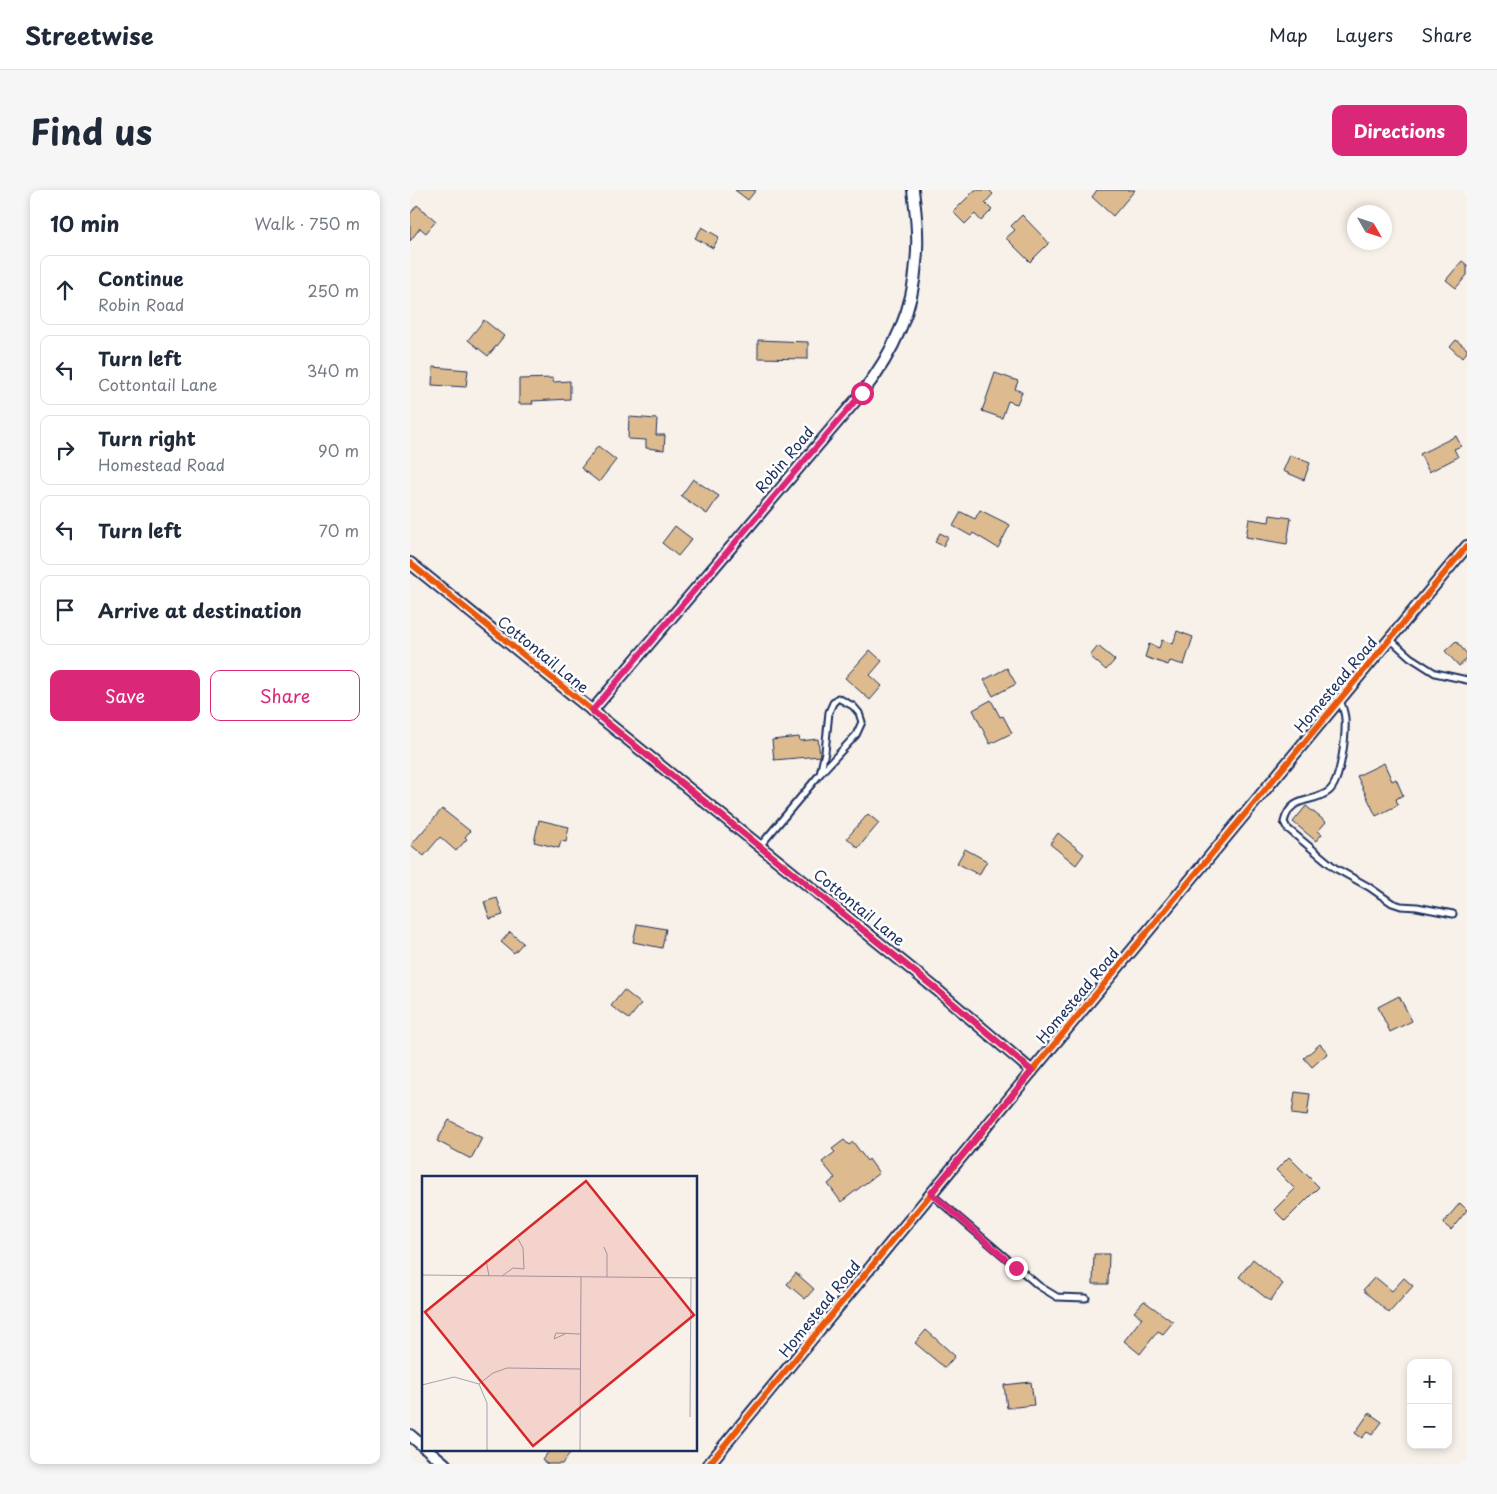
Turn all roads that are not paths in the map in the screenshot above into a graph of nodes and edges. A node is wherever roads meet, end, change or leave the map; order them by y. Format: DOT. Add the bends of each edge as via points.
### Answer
graph roads {
  1 [pos="914,190"];
  2 [pos="1467,546"];
  3 [pos="410,562"];
  4 [pos="1390,640"];
  5 [pos="1467,680"];
  6 [pos="1340,700"];
  7 [pos="592,711"];
  8 [pos="820,774"];
  9 [pos="760,847"];
  10 [pos="1453,914"];
  11 [pos="1032,1071"];
  12 [pos="931,1193"];
  13 [pos="1086,1298"];
  14 [pos="410,1435"];
  15 [pos="422,1445"];
  16 [pos="430,1452"];
  17 [pos="445,1464"];
  18 [pos="709,1464"];
  1 -- 7 [label="street, Robin Road" via="917,242 914,278 905,314 882,366"];
  2 -- 4 [label="street, Homestead Road"];
  3 -- 7 [label="street, Cottontail Lane"];
  4 -- 5 [label="lane" via="1435,673"];
  4 -- 6 [label="street, Homestead Road"];
  6 -- 10 [label="lane" via="1345,718 1336,782 1329,791 1293,806 1286,813 1284,822 1287,828 1335,868 1392,903"];
  6 -- 11 [label="street, Homestead Road"];
  7 -- 9 [label="street, Cottontail Lane"];
  8 -- 8 [label="lane" via="856,734 862,722 860,713 845,700 838,698 829,712"];
  8 -- 9 [label="lane"];
  9 -- 11 [label="street, Cottontail Lane"];
  11 -- 12 [label="street, Homestead Road"];
  12 -- 13 [label="lane" via="1039,1286 1057,1297"];
  12 -- 18 [label="street, Homestead Road"];
  14 -- 15 [label="street"];
  16 -- 17 [label="street"];
}
